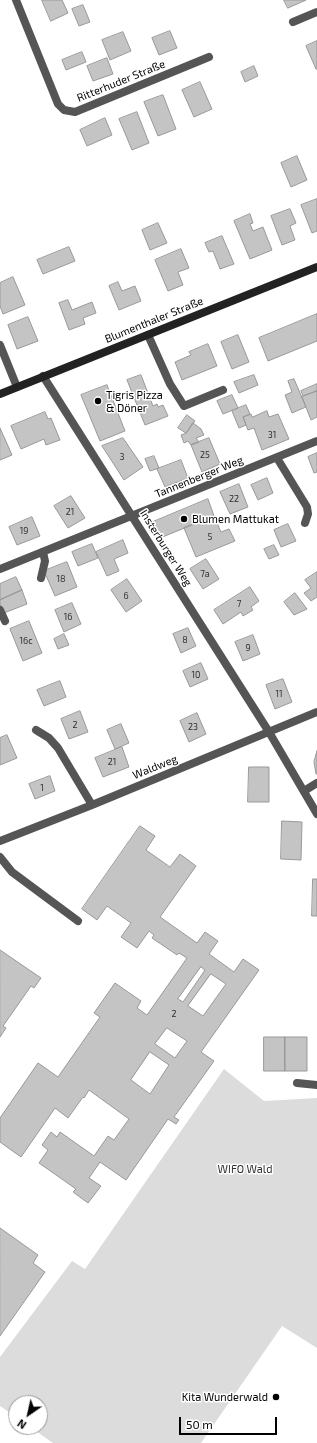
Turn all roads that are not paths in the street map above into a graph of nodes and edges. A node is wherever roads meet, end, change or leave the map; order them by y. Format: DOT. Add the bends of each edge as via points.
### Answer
graph roads {
  1 [pos="16,0"];
  2 [pos="317,12"];
  3 [pos="293,22"];
  4 [pos="209,56"];
  5 [pos="317,267"];
  6 [pos="148,335"];
  7 [pos="0,345"];
  8 [pos="44,376"];
  9 [pos="17,387"];
  10 [pos="223,390"];
  11 [pos="0,394"];
  12 [pos="317,441"];
  13 [pos="277,458"];
  14 [pos="132,515"];
  15 [pos="305,523"];
  16 [pos="43,552"];
  17 [pos="0,569"];
  18 [pos="41,578"];
  19 [pos="0,610"];
  20 [pos="5,621"];
  21 [pos="317,712"];
  22 [pos="36,730"];
  23 [pos="269,732"];
  24 [pos="317,783"];
  25 [pos="304,791"];
  26 [pos="92,805"];
  27 [pos="317,814"];
  28 [pos="0,841"];
  29 [pos="0,857"];
  30 [pos="78,921"];
  31 [pos="297,1083"];
  32 [pos="317,1085"];
  1 -- 4 [label="street, Ritterhuder Straße" via="58,104 64,110 75,112"];
  2 -- 3 [label="street"];
  5 -- 6 [label="main road, Blumenthaler Straße"];
  6 -- 8 [label="main road, Blumenthaler Straße"];
  6 -- 10 [label="street" via="170,384 184,406"];
  7 -- 9 [label="street"];
  8 -- 9 [label="main road, Blumenthaler Straße"];
  8 -- 14 [label="street, Insterburger Weg"];
  9 -- 11 [label="main road, Blumenthaler Straße"];
  12 -- 13 [label="street, Tannenberger Weg"];
  13 -- 14 [label="street, Tannenberger Weg"];
  13 -- 15 [label="street" via="307,507"];
  14 -- 16 [label="street, Tannenberger Weg"];
  14 -- 23 [label="street, Insterburger Weg"];
  16 -- 17 [label="street, Tannenberger Weg"];
  16 -- 18 [label="street" via="45,561"];
  19 -- 20 [label="street"];
  21 -- 23 [label="street, Waldweg"];
  22 -- 26 [label="street" via="49,738 58,748"];
  23 -- 25 [label="street, Insterburger Weg"];
  23 -- 26 [label="street, Waldweg"];
  24 -- 25 [label="street"];
  25 -- 27 [label="street, Insterburger Weg"];
  26 -- 28 [label="street, Waldweg"];
  29 -- 30 [label="street" via="12,872"];
  31 -- 32 [label="street"];
}
